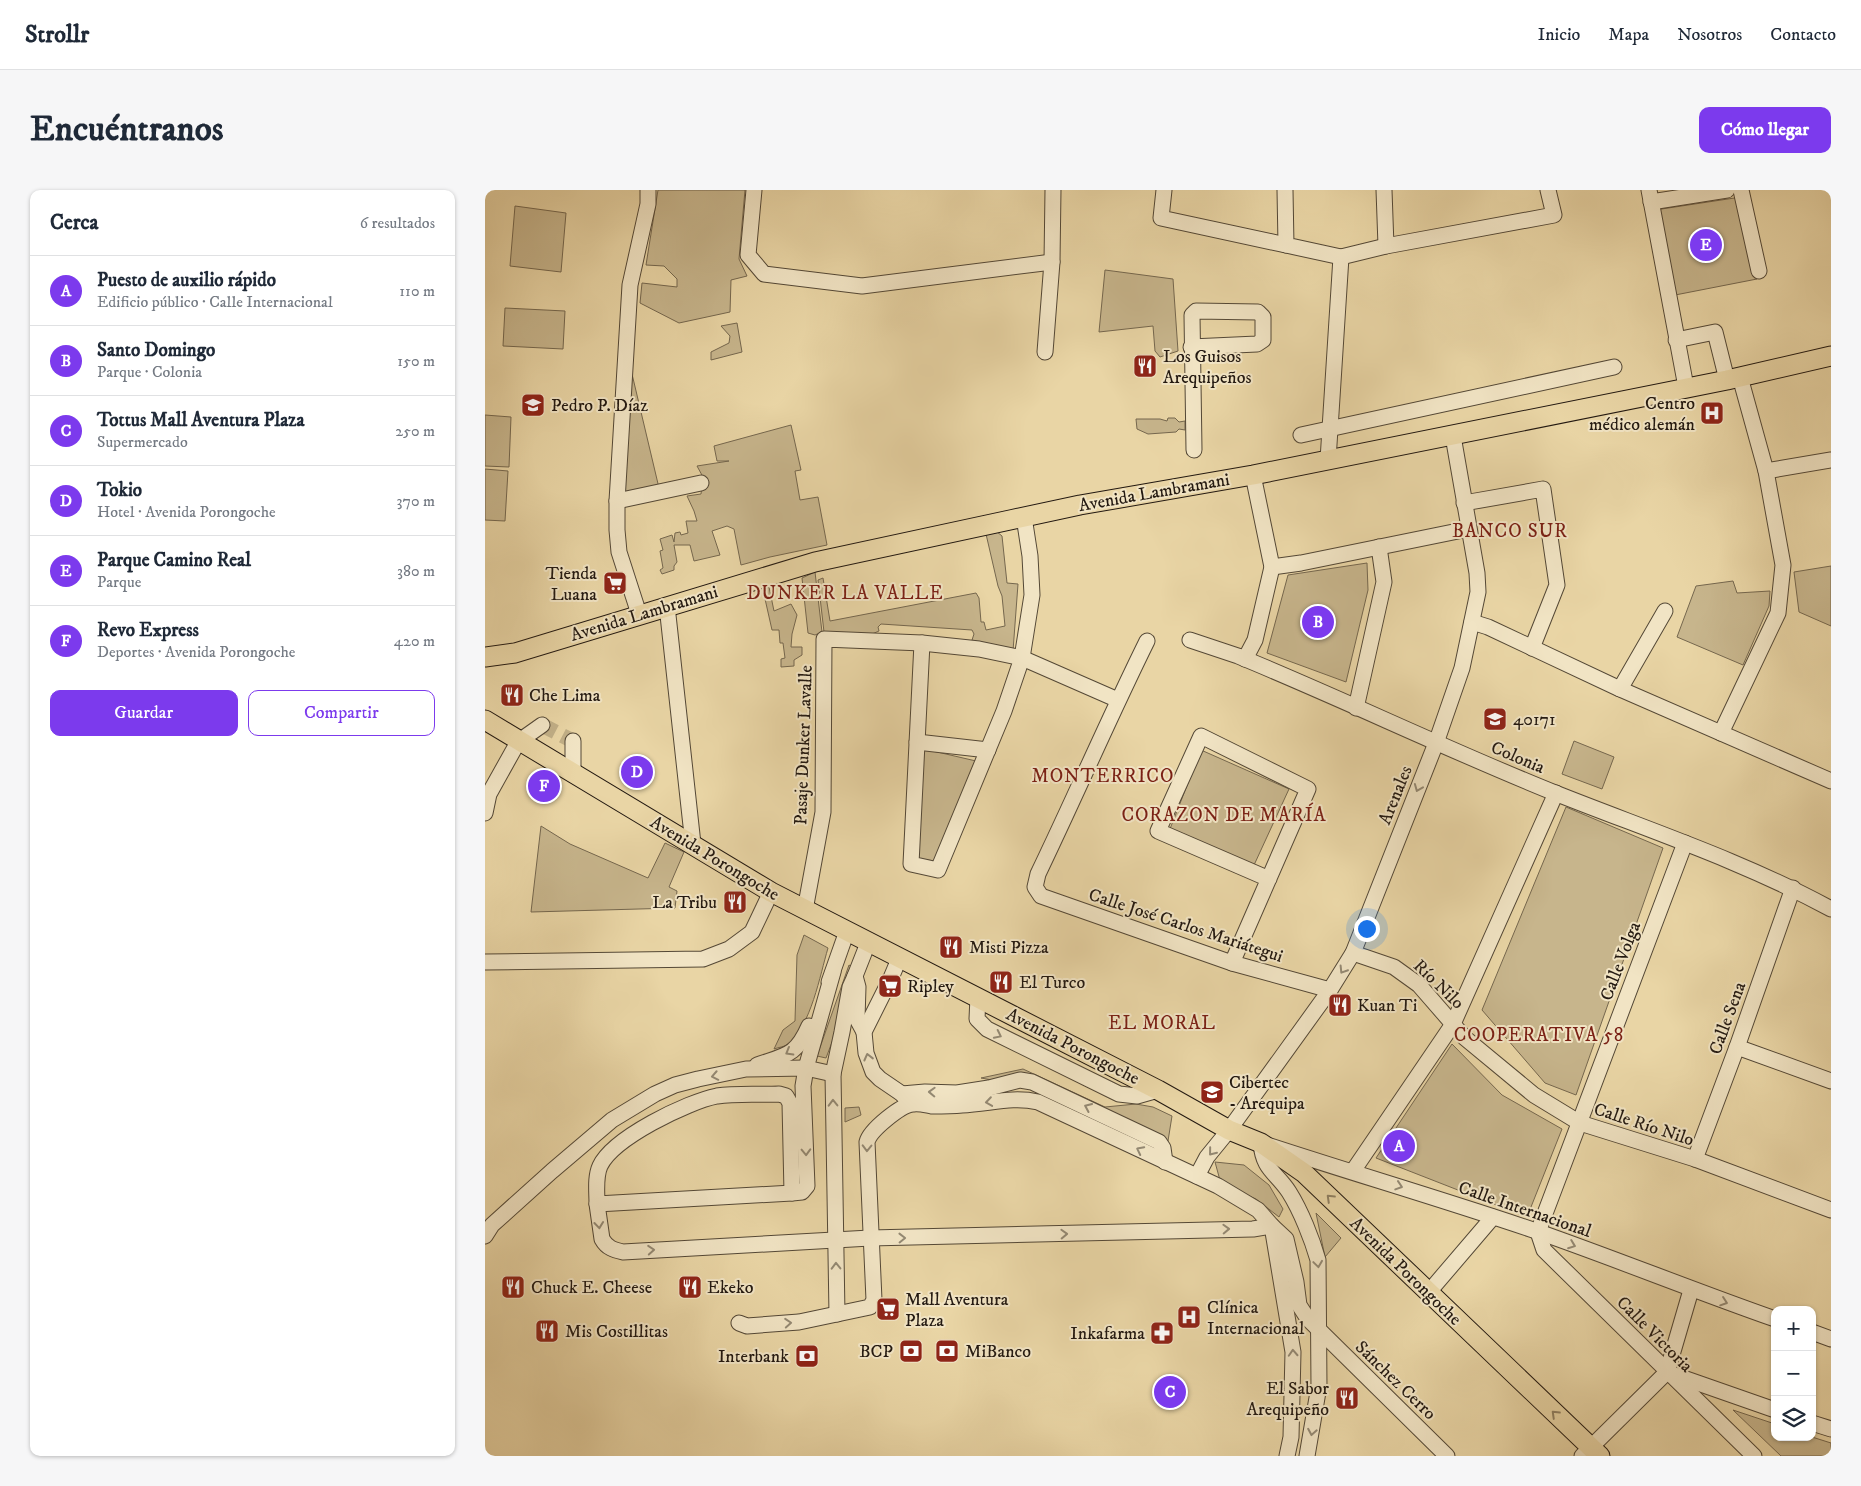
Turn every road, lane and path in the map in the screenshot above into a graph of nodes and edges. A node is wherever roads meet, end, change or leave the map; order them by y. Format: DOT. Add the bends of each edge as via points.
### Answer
graph roads {
  1 [pos="648,190"];
  2 [pos="754,190"];
  3 [pos="1053,190"];
  4 [pos="1164,190"];
  5 [pos="1285,190"];
  6 [pos="1384,190"];
  7 [pos="1549,190"];
  8 [pos="1727,190"];
  9 [pos="1741,190"];
  10 [pos="1650,196"];
  11 [pos="1286,245"];
  12 [pos="1386,246"];
  13 [pos="1341,257"];
  14 [pos="1052,262"];
  15 [pos="1759,271"];
  16 [pos="1676,340"];
  17 [pos="1191,347"];
  18 [pos="1045,352"];
  19 [pos="1831,356"];
  20 [pos="1614,367"];
  21 [pos="1733,379"];
  22 [pos="1686,387"];
  23 [pos="1329,429"];
  24 [pos="1301,435"];
  25 [pos="1453,436"];
  26 [pos="1195,450"];
  27 [pos="1328,460"];
  28 [pos="1831,460"];
  29 [pos="1766,471"];
  30 [pos="1253,475"];
  31 [pos="701,483"];
  32 [pos="617,500"];
  33 [pos="1465,503"];
  34 [pos="1025,517"];
  35 [pos="1468,529"];
  36 [pos="1379,547"];
  37 [pos="1272,567"];
  38 [pos="667,606"];
  39 [pos="1665,611"];
  40 [pos="639,614"];
  41 [pos="1472,622"];
  42 [pos="1190,640"];
  43 [pos="1147,641"];
  44 [pos="922,643"];
  45 [pos="1532,648"];
  46 [pos="485,657"];
  47 [pos="1022,658"];
  48 [pos="1245,659"];
  49 [pos="1620,689"];
  50 [pos="1118,700"];
  51 [pos="1356,708"];
  52 [pos="485,720"];
  53 [pos="542,725"];
  54 [pos="1721,733"];
  55 [pos="573,741"];
  56 [pos="518,742"];
  57 [pos="917,742"];
  58 [pos="1436,743"];
  59 [pos="988,750"];
  60 [pos="573,773"];
  61 [pos="1831,781"];
  62 [pos="1555,793"];
  63 [pos="485,813"];
  64 [pos="1685,843"];
  65 [pos="693,844"];
  66 [pos="1269,880"];
  67 [pos="1793,888"];
  68 [pos="771,892"];
  69 [pos="1831,909"];
  70 [pos="805,910"];
  71 [pos="847,932"];
  72 [pos="868,943"];
  73 [pos="1353,953"];
  74 [pos="899,959"];
  75 [pos="485,962"];
  76 [pos="1232,963"];
  77 [pos="833,972"];
  78 [pos="855,976"];
  79 [pos="1331,990"];
  80 [pos="1453,1024"];
  81 [pos="864,1032"];
  82 [pos="1465,1038"];
  83 [pos="1737,1047"];
  84 [pos="805,1068"];
  85 [pos="746,1069"];
  86 [pos="833,1074"];
  87 [pos="1831,1081"];
  88 [pos="907,1099"];
  89 [pos="1580,1123"];
  90 [pos="1229,1130"];
  91 [pos="1261,1143"];
  92 [pos="1695,1160"];
  93 [pos="1353,1171"];
  94 [pos="1197,1176"];
  95 [pos="792,1193"];
  96 [pos="597,1204"];
  97 [pos="1831,1210"];
  98 [pos="1493,1217"];
  99 [pos="1272,1226"];
  100 [pos="1539,1232"];
  101 [pos="485,1236"];
  102 [pos="870,1238"];
  103 [pos="835,1241"];
  104 [pos="1691,1290"];
  105 [pos="1428,1293"];
  106 [pos="837,1314"];
  107 [pos="1771,1318"];
  108 [pos="739,1324"];
  109 [pos="1319,1331"];
  110 [pos="1816,1333"];
  111 [pos="1831,1339"];
  112 [pos="1667,1372"];
  113 [pos="1771,1409"];
  114 [pos="1816,1424"];
  115 [pos="1831,1429"];
  116 [pos="1591,1453"];
  117 [pos="1287,1456"];
  118 [pos="1307,1456"];
  119 [pos="1447,1456"];
  120 [pos="1754,1456"];
  1 -- 32 [label="street" via="648,204 630,285"];
  2 -- 14 [label="street" via="748,255 764,274 862,286"];
  3 -- 14 [label="street"];
  4 -- 11 [label="street" via="1161,218"];
  5 -- 11 [label="street"];
  6 -- 12 [label="street"];
  7 -- 12 [label="street" via="1554,215"];
  8 -- 10 [label="street"];
  9 -- 15 [label="street"];
  10 -- 16 [label="street"];
  11 -- 13 [label="street"];
  12 -- 13 [label="street"];
  13 -- 23 [label="street"];
  14 -- 18 [label="street"];
  16 -- 21 [label="street" via="1715,332"];
  16 -- 22 [label="street"];
  17 -- 17 [label="street" via="1191,315 1197,311 1258,312 1263,317 1263,340 1257,344"];
  17 -- 26 [label="street"];
  19 -- 21 [label="main road, Avenida Lambramani"];
  20 -- 23 [label="street"];
  21 -- 22 [label="main road, Avenida Lambramani"];
  21 -- 29 [label="street"];
  22 -- 25 [label="main road, Avenida Lambramani"];
  23 -- 24 [label="street"];
  23 -- 27 [label="street"];
  25 -- 27 [label="main road, Avenida Lambramani"];
  25 -- 33 [label="street, Arenales"];
  27 -- 30 [label="main road, Avenida Lambramani"];
  28 -- 29 [label="street"];
  29 -- 54 [label="street" via="1783,565 1778,613"];
  30 -- 34 [label="main road, Avenida Lambramani"];
  30 -- 37 [label="street"];
  31 -- 32 [label="street"];
  32 -- 40 [label="street" via="619,552"];
  33 -- 35 [label="street, Arenales"];
  33 -- 45 [label="street" via="1543,489 1557,584"];
  34 -- 38 [label="main road, Avenida Lambramani" via="815,562"];
  34 -- 47 [label="street" via="1032,595"];
  35 -- 36 [label="street"];
  35 -- 41 [label="street, Arenales" via="1478,592"];
  36 -- 37 [label="street"];
  36 -- 51 [label="street" via="1384,582"];
  37 -- 48 [label="street" via="1255,640"];
  38 -- 40 [label="main road, Avenida Lambramani"];
  38 -- 65 [label="street"];
  39 -- 49 [label="street"];
  40 -- 46 [label="main road, Avenida Lambramani" via="515,653"];
  41 -- 45 [label="street"];
  41 -- 58 [label="street, Arenales" via="1462,668"];
  42 -- 48 [label="street, Colonia"];
  43 -- 50 [label="street"];
  44 -- 47 [label="street" via="979,649"];
  44 -- 57 [label="street"];
  44 -- 70 [label="street, Pasaje Dunker Lavalle" via="824,639 823,812"];
  45 -- 49 [label="street"];
  47 -- 50 [label="street"];
  47 -- 59 [label="street"];
  48 -- 51 [label="street, Colonia"];
  49 -- 54 [label="street"];
  50 -- 76 [label="street, Calle José Carlos Mariátegui" via="1038,874 1035,888 1041,896"];
  51 -- 58 [label="street, Colonia"];
  52 -- 56 [label="main road, Avenida Porongoche"];
  53 -- 56 [label="street"];
  54 -- 61 [label="street"];
  55 -- 60 [label="street"];
  56 -- 60 [label="main road, Avenida Porongoche"];
  56 -- 63 [label="street" via="489,794"];
  57 -- 59 [label="street"];
  57 -- 59 [label="street" via="911,864 938,870"];
  58 -- 62 [label="street, Colonia"];
  58 -- 73 [label="street, Arenales, one-way"];
  60 -- 65 [label="main road, Avenida Porongoche"];
  62 -- 64 [label="street, Colonia"];
  62 -- 80 [label="street"];
  64 -- 67 [label="street, Colonia"];
  64 -- 89 [label="street, Calle Volga"];
  65 -- 68 [label="main road, Avenida Porongoche"];
  66 -- 66 [label="street" via="1158,831 1201,736 1308,789"];
  66 -- 76 [label="street"];
  67 -- 69 [label="street, Colonia"];
  67 -- 83 [label="street, Calle Sena"];
  68 -- 70 [label="main road, Avenida Porongoche"];
  68 -- 75 [label="street" via="752,932 729,949 703,959"];
  70 -- 71 [label="main road, Avenida Porongoche"];
  71 -- 72 [label="main road, Avenida Porongoche"];
  71 -- 77 [label="street"];
  72 -- 74 [label="main road, Avenida Porongoche"];
  72 -- 78 [label="street"];
  73 -- 79 [label="street, Arenales, one-way"];
  73 -- 80 [label="street, Río Nilo" via="1394,967 1419,985"];
  74 -- 81 [label="street"];
  74 -- 90 [label="main road, Avenida Porongoche" via="1158,1090"];
  76 -- 79 [label="street, Calle José Carlos Mariátegui"];
  77 -- 84 [label="street"];
  77 -- 85 [label="street, one-way" via="798,1047 786,1055"];
  78 -- 81 [label="street" via="859,987 857,1019"];
  78 -- 86 [label="street"];
  79 -- 90 [label="street, Arenales"];
  80 -- 82 [label="street, Río Nilo"];
  80 -- 93 [label="street"];
  88 -- 81 [label="street, one-way" via="873,1072 866,1053"];
  82 -- 89 [label="street, Calle Río Nilo" via="1534,1095"];
  83 -- 87 [label="street"];
  83 -- 92 [label="street, Calle Sena"];
  84 -- 85 [label="street"];
  84 -- 86 [label="street"];
  84 -- 95 [label="street, one-way" via="807,1186 802,1192"];
  85 -- 101 [label="street, one-way" via="698,1079 655,1094 611,1120 575,1156 492,1225"];
  103 -- 86 [label="street, one-way"];
  94 -- 88 [label="street, Sánchez Cerro, one-way" via="1024,1099 933,1106"];
  88 -- 102 [label="street, one-way" via="868,1138"];
  89 -- 92 [label="street, Calle Río Nilo"];
  89 -- 100 [label="street, Calle Volga"];
  90 -- 91 [label="main road, Avenida Porongoche"];
  90 -- 94 [label="street, Arenales, one-way"];
  91 -- 93 [label="street, Calle Internacional"];
  105 -- 91 [label="main road, Avenida Porongoche, one-way" via="1304,1173"];
  91 -- 109 [label="street, one-way" via="1264,1162 1289,1192 1314,1245 1319,1274"];
  92 -- 97 [label="street, Calle Río Nilo"];
  93 -- 98 [label="street, Calle Internacional, one-way"];
  94 -- 99 [label="street, Sánchez Cerro" via="1258,1210"];
  95 -- 96 [label="street"];
  95 -- 96 [label="street" via="789,1099 779,1094 718,1096 633,1133 613,1149 598,1173"];
  96 -- 103 [label="street, one-way" via="601,1240 613,1250 623,1252"];
  98 -- 100 [label="street, Calle Internacional"];
  98 -- 105 [label="street"];
  102 -- 99 [label="street, one-way"];
  99 -- 109 [label="street, Sánchez Cerro" via="1288,1244 1299,1305"];
  117 -- 99 [label="street, one-way" via="1291,1437 1293,1352"];
  100 -- 104 [label="street, Calle Internacional, one-way"];
  100 -- 112 [label="street, Calle Victoria" via="1544,1250"];
  102 -- 103 [label="street"];
  102 -- 106 [label="street" via="874,1300 870,1308"];
  106 -- 103 [label="street, one-way"];
  104 -- 107 [label="street, Calle Internacional, one-way"];
  104 -- 112 [label="street"];
  116 -- 105 [label="main road, Avenida Porongoche, one-way"];
  108 -- 106 [label="street, one-way" via="799,1322"];
  109 -- 118 [label="street, one-way" via="1319,1386"];
  109 -- 119 [label="street, Sánchez Cerro"];
  110 -- 111 [label="street"];
  112 -- 113 [label="street"];
  112 -- 116 [label="street"];
  112 -- 120 [label="street, Calle Victoria"];
  114 -- 115 [label="street"];
}
